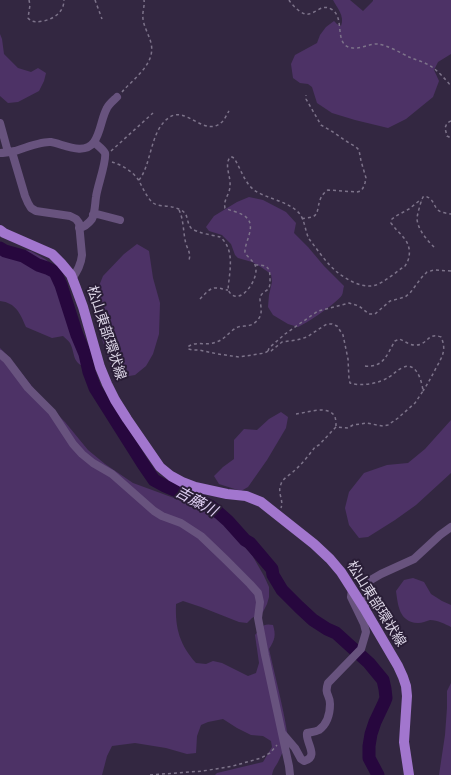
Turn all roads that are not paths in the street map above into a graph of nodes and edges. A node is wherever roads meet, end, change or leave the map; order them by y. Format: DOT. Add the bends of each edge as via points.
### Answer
graph roads {
  1 [pos="117,97"];
  2 [pos="0,123"];
  3 [pos="94,142"];
  4 [pos="7,152"];
  5 [pos="93,215"];
  6 [pos="120,220"];
  7 [pos="80,228"];
  8 [pos="0,230"];
  9 [pos="72,279"];
  10 [pos="0,354"];
  11 [pos="451,527"];
  12 [pos="352,589"];
  13 [pos="364,608"];
  14 [pos="282,733"];
  15 [pos="290,775"];
  16 [pos="409,775"];
  1 -- 3 [label="street" via="107,106"];
  2 -- 4 [label="street"];
  3 -- 4 [label="street" via="85,148 45,142"];
  3 -- 5 [label="street" via="105,153 105,160"];
  4 -- 7 [label="street" via="31,208 70,216 76,219"];
  5 -- 6 [label="street"];
  5 -- 7 [label="street" via="86,225"];
  7 -- 9 [label="street" via="82,260"];
  8 -- 9 [label="main road, 松山東部環状線" via="52,254"];
  9 -- 12 [label="main road, 松山東部環状線" via="106,384 160,466 171,476 195,488 246,496 261,502 330,559"];
  10 -- 14 [label="street" via="52,412 82,454 112,474 154,511 181,523 201,536 258,593 258,618"];
  11 -- 13 [label="street" via="414,559 369,581 366,584 367,601"];
  12 -- 13 [label="main road, 松山東部環状線"];
  12 -- 14 [label="street" via="351,597 366,632 361,649 328,683 326,689 330,703 327,721 319,730 307,733 306,737 311,749 310,757 304,761 301,759"];
  13 -- 16 [label="main road, 松山東部環状線" via="398,666 406,686 404,742"];
  14 -- 15 [label="street"];
}
